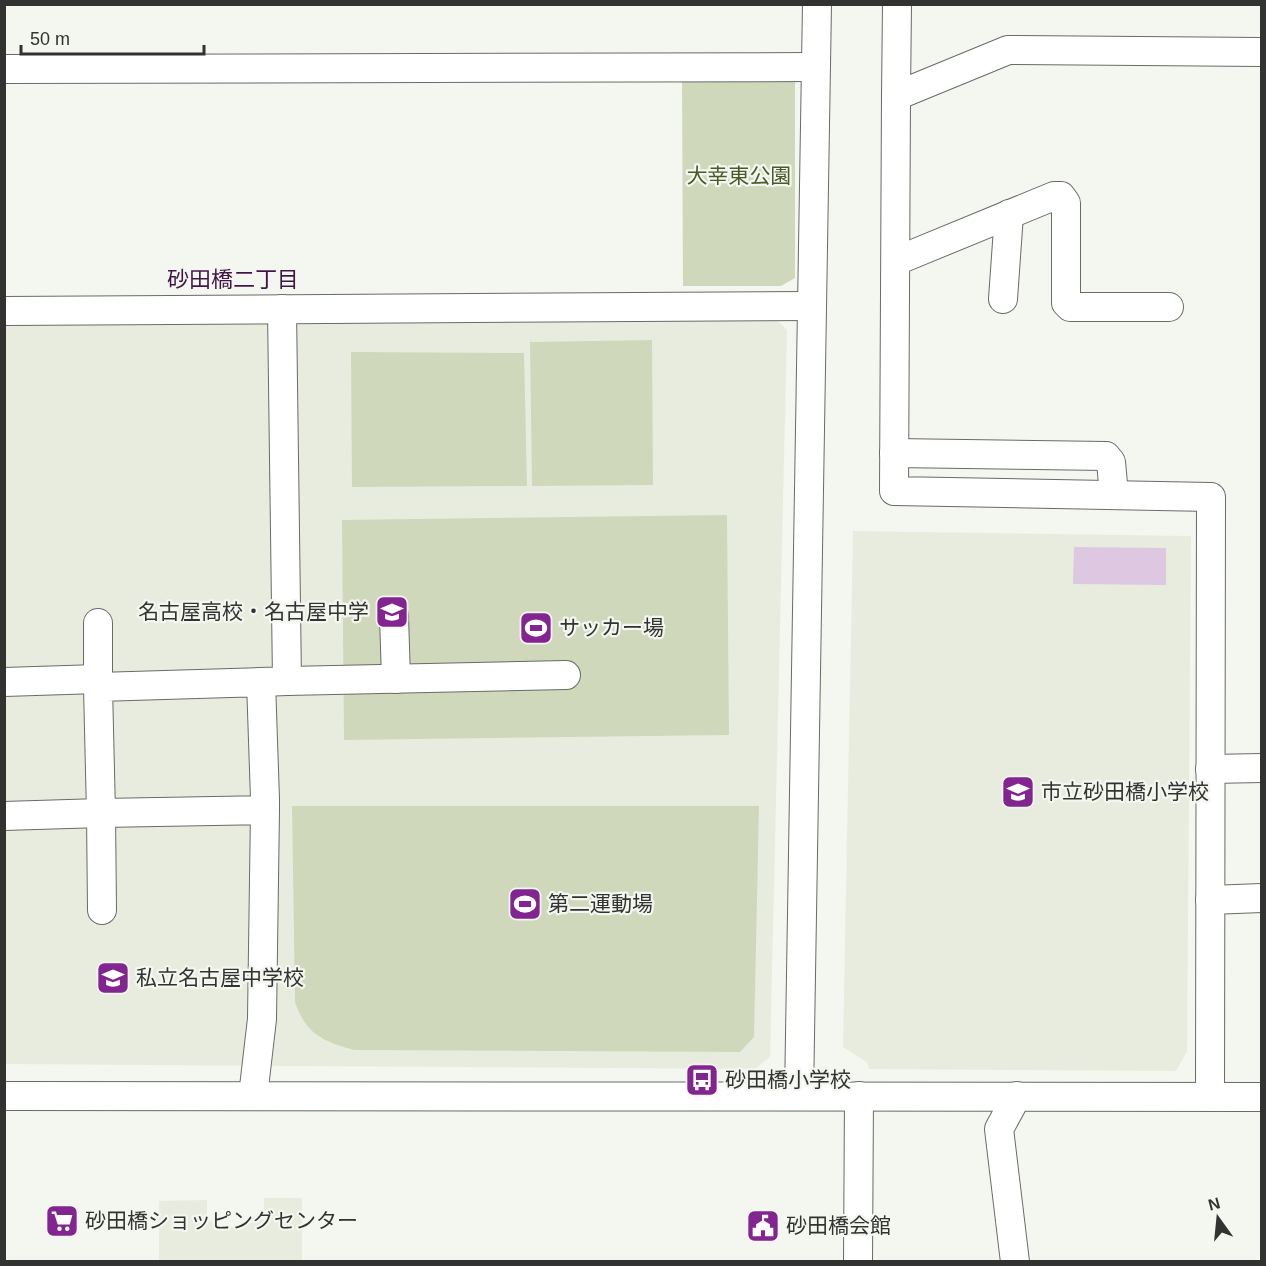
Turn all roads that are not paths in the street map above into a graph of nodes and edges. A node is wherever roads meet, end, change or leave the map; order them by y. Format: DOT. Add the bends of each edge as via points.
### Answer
graph roads {
  1 [pos="817,4"];
  2 [pos="897,4"];
  3 [pos="1262,52"];
  4 [pos="815,67"];
  5 [pos="4,69"];
  6 [pos="896,96"];
  7 [pos="1010,214"];
  8 [pos="896,261"];
  9 [pos="1003,299"];
  10 [pos="810,306"];
  11 [pos="1169,307"];
  12 [pos="282,309"];
  13 [pos="4,311"];
  14 [pos="894,453"];
  15 [pos="1114,495"];
  16 [pos="394,616"];
  17 [pos="98,623"];
  18 [pos="566,675"];
  19 [pos="396,679"];
  20 [pos="4,682"];
  21 [pos="274,682"];
  22 [pos="98,683"];
  23 [pos="1262,768"];
  24 [pos="1210,769"];
  25 [pos="265,810"];
  26 [pos="101,813"];
  27 [pos="4,816"];
  28 [pos="1262,898"];
  29 [pos="1210,900"];
  30 [pos="102,910"];
  31 [pos="4,1096"];
  32 [pos="254,1096"];
  33 [pos="799,1096"];
  34 [pos="859,1096"];
  35 [pos="1017,1096"];
  36 [pos="1210,1097"];
  37 [pos="1262,1097"];
  38 [pos="858,1262"];
  39 [pos="1016,1262"];
  1 -- 4 [label="street"];
  2 -- 6 [label="street"];
  3 -- 6 [label="street" via="1008,50"];
  4 -- 5 [label="street"];
  4 -- 10 [label="street"];
  6 -- 8 [label="street"];
  7 -- 8 [label="street"];
  7 -- 9 [label="street"];
  7 -- 11 [label="street" via="1054,195 1061,196 1066,203 1066,303 1070,307"];
  8 -- 14 [label="street"];
  10 -- 12 [label="street"];
  10 -- 33 [label="street"];
  12 -- 13 [label="street"];
  12 -- 21 [label="street"];
  14 -- 15 [label="street" via="1106,456 1111,462"];
  14 -- 15 [label="street" via="894,491"];
  15 -- 24 [label="street" via="1211,497"];
  16 -- 19 [label="street"];
  17 -- 22 [label="street"];
  18 -- 19 [label="street"];
  19 -- 21 [label="street"];
  20 -- 22 [label="street"];
  21 -- 22 [label="street"];
  21 -- 25 [label="street"];
  22 -- 26 [label="street"];
  23 -- 24 [label="street"];
  24 -- 29 [label="street"];
  25 -- 26 [label="street"];
  25 -- 32 [label="street" via="262,1019"];
  26 -- 27 [label="street"];
  26 -- 30 [label="street"];
  28 -- 29 [label="street"];
  29 -- 36 [label="street"];
  31 -- 32 [label="street"];
  32 -- 33 [label="street"];
  33 -- 34 [label="street"];
  34 -- 35 [label="street"];
  34 -- 38 [label="street"];
  35 -- 36 [label="street"];
  35 -- 39 [label="street" via="999,1129"];
  36 -- 37 [label="street"];
}
